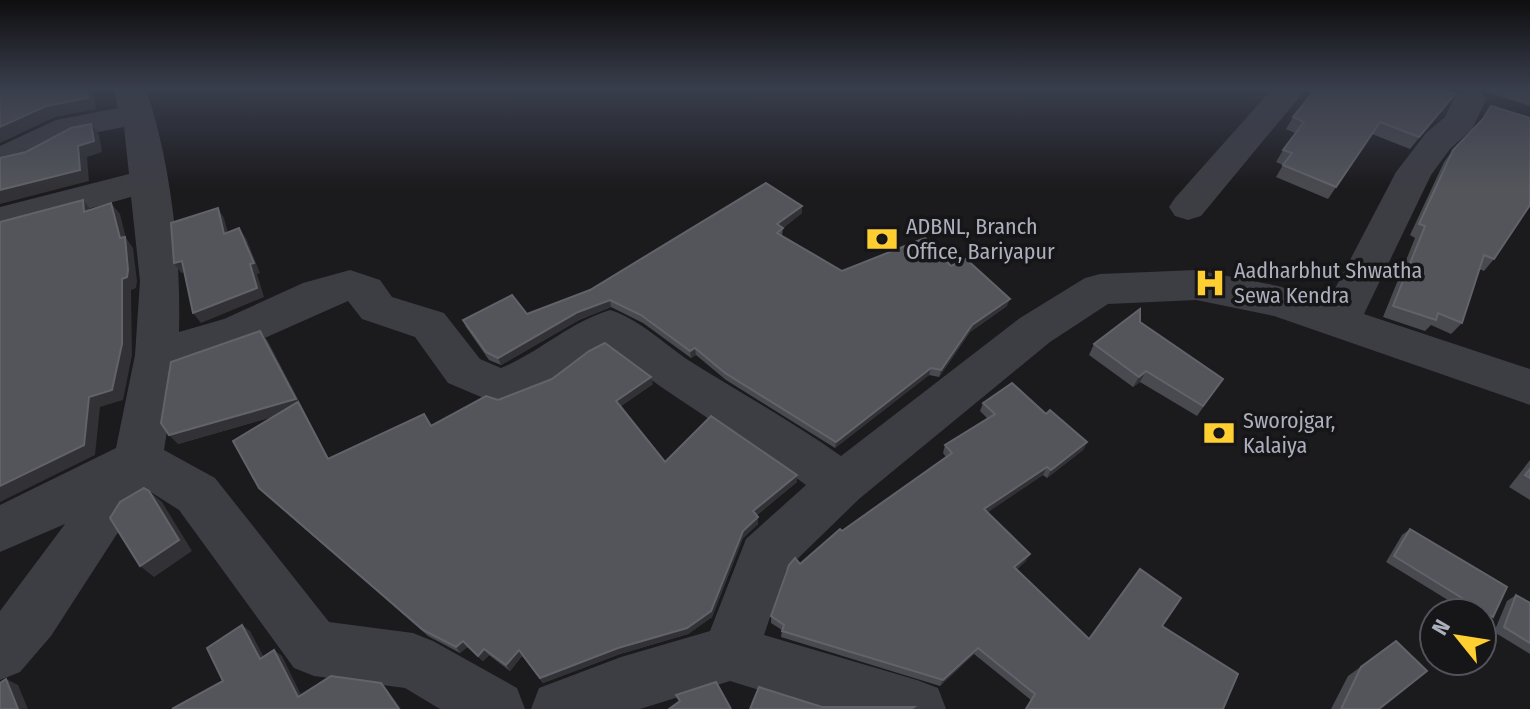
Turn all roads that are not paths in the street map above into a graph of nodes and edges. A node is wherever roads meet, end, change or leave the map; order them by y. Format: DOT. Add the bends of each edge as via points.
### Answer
graph roads {
  1 [pos="81,122"];
  2 [pos="139,122"];
  3 [pos="1261,122"];
  4 [pos="1460,122"];
  5 [pos="0,157"];
  6 [pos="146,181"];
  7 [pos="1188,207"];
  8 [pos="0,220"];
  9 [pos="1340,320"];
  10 [pos="157,355"];
  11 [pos="1530,387"];
  12 [pos="138,460"];
  13 [pos="842,484"];
  14 [pos="0,529"];
  15 [pos="0,652"];
  16 [pos="730,653"];
  17 [pos="496,709"];
  18 [pos="560,709"];
  19 [pos="917,709"];
  1 -- 5 [label="street"];
  2 -- 6 [label="street"];
  3 -- 7 [label="street"];
  4 -- 9 [label="street" via="1414,172"];
  6 -- 8 [label="street"];
  6 -- 10 [label="street" via="160,281"];
  9 -- 11 [label="street"];
  9 -- 13 [label="street" via="1196,285 1100,289 1035,330"];
  10 -- 12 [label="street"];
  10 -- 13 [label="street" via="236,332 350,285 365,291 377,308 429,324 464,371 500,387 537,372 610,326"];
  12 -- 14 [label="street"];
  12 -- 15 [label="street" via="32,617"];
  12 -- 17 [label="street" via="197,494 314,648 413,661"];
  13 -- 16 [label="street" via="765,556"];
  16 -- 18 [label="street"];
  16 -- 19 [label="street"];
}
